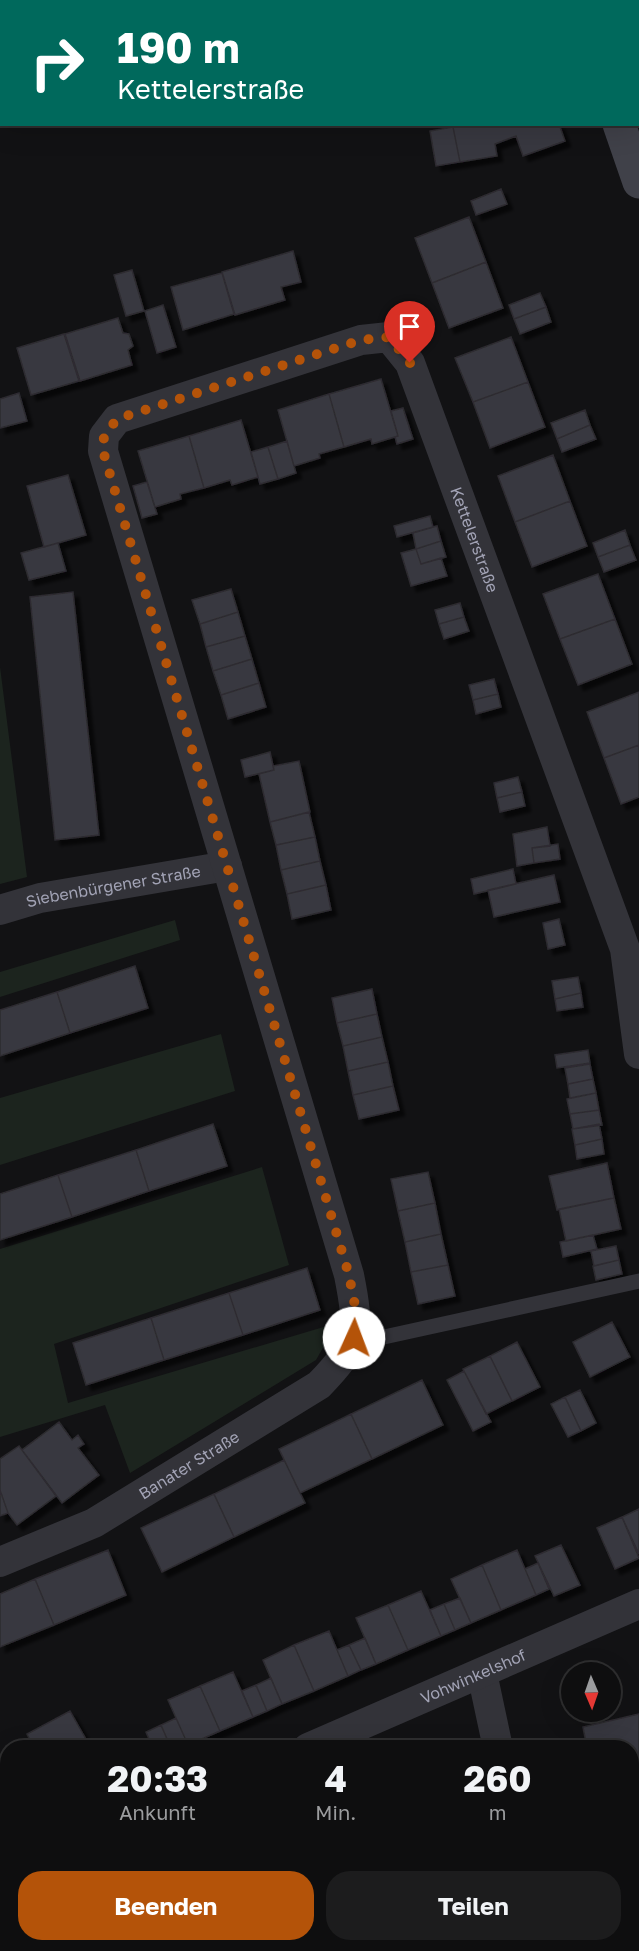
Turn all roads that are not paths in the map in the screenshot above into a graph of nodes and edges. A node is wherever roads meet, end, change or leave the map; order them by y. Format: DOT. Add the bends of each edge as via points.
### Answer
graph roads {
  1 [pos="620,126"];
  2 [pos="638,174"];
  3 [pos="103,451"];
  4 [pos="227,866"];
  5 [pos="0,910"];
  6 [pos="639,1054"];
  7 [pos="639,1281"];
  8 [pos="354,1338"];
  9 [pos="0,1562"];
  10 [pos="639,1605"];
  11 [pos="482,1673"];
  12 [pos="327,1740"];
  13 [pos="496,1740"];
  1 -- 2 [label="main road"];
  3 -- 4 [label="street, Banater Straße"];
  3 -- 6 [label="street, Kettelerstraße" via="104,436 117,419 361,340 389,337 410,363 625,949"];
  4 -- 5 [label="street, Siebenbürgener Straße" via="40,898"];
  4 -- 8 [label="street, Banater Straße" via="349,1275 355,1306"];
  7 -- 8 [label="lane" via="384,1337"];
  8 -- 9 [label="street, Banater Straße" via="342,1361 319,1385 94,1523"];
  10 -- 11 [label="street, Vohwinkelshof"];
  11 -- 12 [label="street, Vohwinkelshof"];
  11 -- 13 [label="street"];
}
